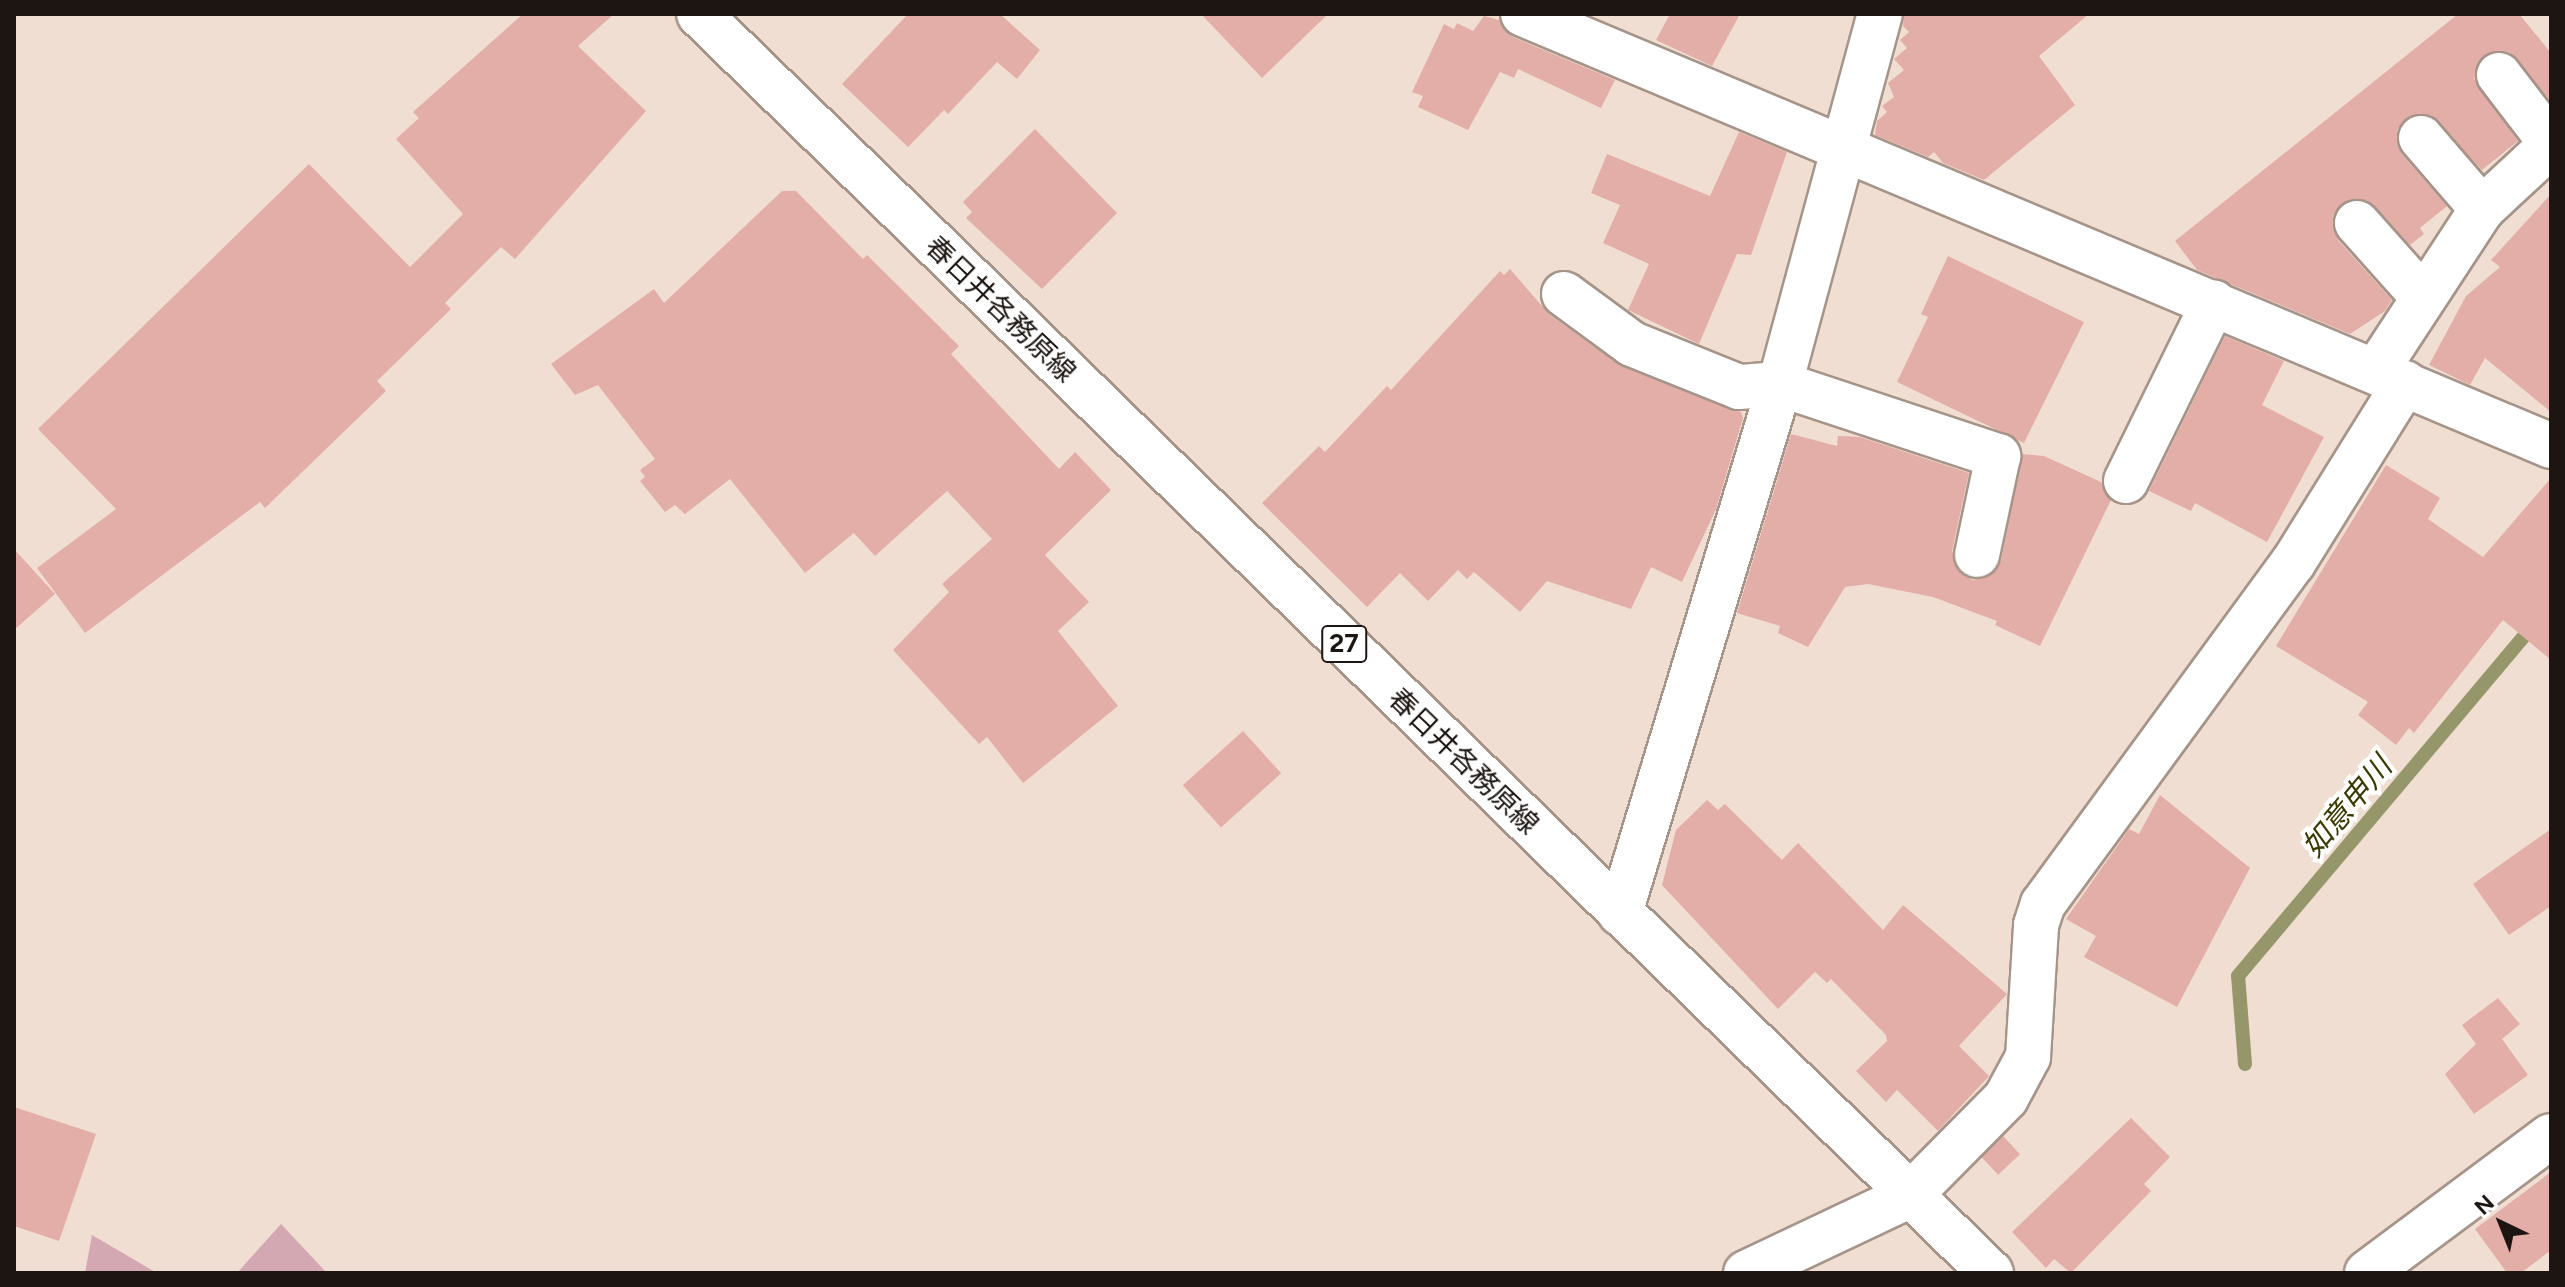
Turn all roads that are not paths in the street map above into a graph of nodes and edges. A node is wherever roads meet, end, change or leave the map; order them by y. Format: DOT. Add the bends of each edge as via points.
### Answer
graph roads {
  1 [pos="699,14"];
  2 [pos="1880,14"];
  3 [pos="1533,16"];
  4 [pos="2499,75"];
  5 [pos="2421,138"];
  6 [pos="2551,144"];
  7 [pos="1847,147"];
  8 [pos="2482,209"];
  9 [pos="2357,223"];
  10 [pos="1564,294"];
  11 [pos="2423,297"];
  12 [pos="2214,302"];
  13 [pos="2391,377"];
  14 [pos="1780,384"];
  15 [pos="2551,446"];
  16 [pos="2126,481"];
  17 [pos="1977,555"];
  18 [pos="1620,913"];
  19 [pos="2551,1136"];
  20 [pos="1909,1196"];
  21 [pos="1746,1273"];
  22 [pos="1991,1273"];
  23 [pos="2367,1273"];
  1 -- 18 [label="street, 春日井各務原線 / 27"];
  2 -- 7 [label="street"];
  3 -- 7 [label="street"];
  4 -- 6 [label="street"];
  5 -- 8 [label="street"];
  6 -- 8 [label="street"];
  7 -- 12 [label="street"];
  7 -- 14 [label="street"];
  8 -- 11 [label="street"];
  9 -- 11 [label="street"];
  10 -- 14 [label="street" via="1632,344 1739,387"];
  11 -- 13 [label="street"];
  12 -- 13 [label="street"];
  12 -- 16 [label="street"];
  13 -- 15 [label="street"];
  13 -- 20 [label="street" via="2293,563 2043,904 2036,925 2028,1057 2006,1098"];
  14 -- 17 [label="street" via="1998,456"];
  14 -- 18 [label="street"];
  18 -- 20 [label="street, 春日井各務原線 / 27"];
  19 -- 23 [label="street"];
  20 -- 21 [label="street"];
  20 -- 22 [label="street, 春日井各務原線 / 27"];
}
